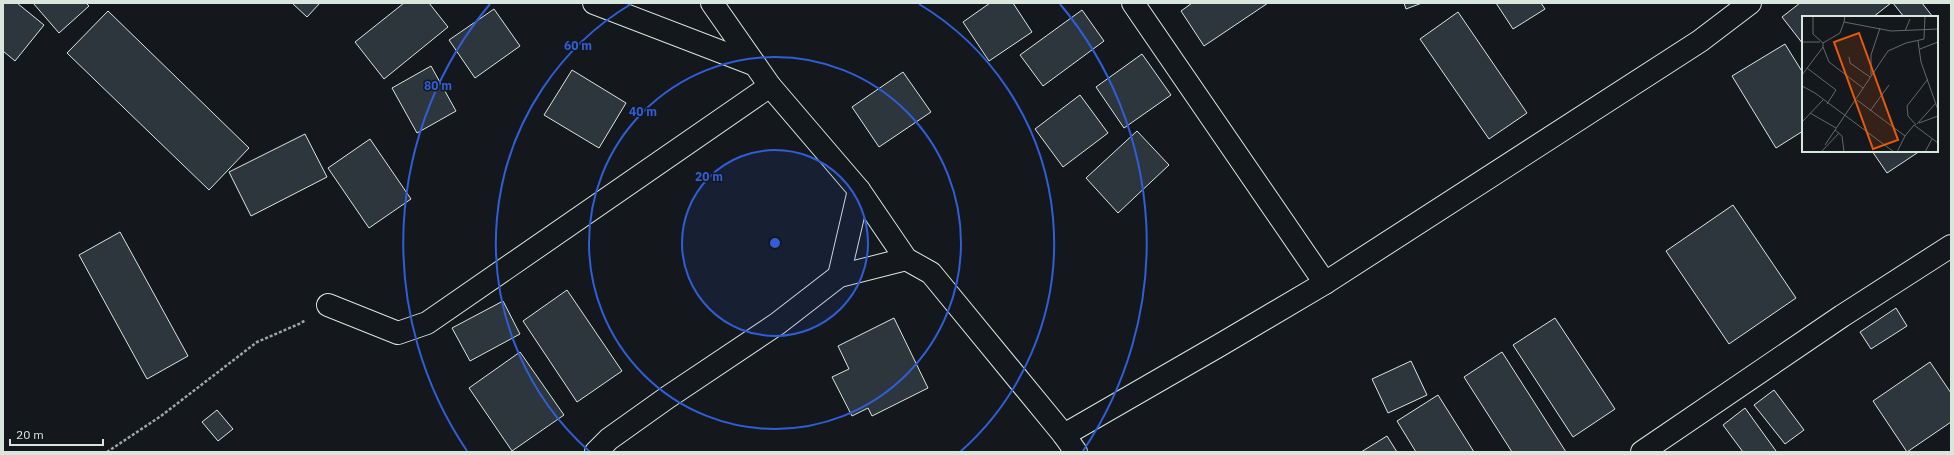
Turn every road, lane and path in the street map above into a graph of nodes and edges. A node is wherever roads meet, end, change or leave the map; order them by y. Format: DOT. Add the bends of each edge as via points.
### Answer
graph roads {
  1 [pos="594,3"];
  2 [pos="712,3"];
  3 [pos="1133,3"];
  4 [pos="1750,3"];
  5 [pos="753,64"];
  6 [pos="770,86"];
  7 [pos="859,190"];
  8 [pos="1951,246"];
  9 [pos="906,259"];
  10 [pos="838,276"];
  11 [pos="1325,283"];
  12 [pos="328,305"];
  13 [pos="1064,435"];
  14 [pos="107,452"];
  15 [pos="596,452"];
  16 [pos="1076,452"];
  17 [pos="1642,452"];
  1 -- 5 [label="street"];
  2 -- 5 [label="street"];
  3 -- 11 [label="street"];
  4 -- 11 [label="street" via="1700,41"];
  5 -- 6 [label="street"];
  6 -- 7 [label="street"];
  6 -- 12 [label="street" via="427,323 398,333"];
  7 -- 9 [label="street"];
  7 -- 10 [label="street"];
  8 -- 17 [label="street" via="1842,316"];
  9 -- 10 [label="street"];
  9 -- 13 [label="street" via="930,273"];
  10 -- 15 [label="street" via="777,324 668,397 609,439"];
  11 -- 13 [label="street"];
  12 -- 14 [label="path" via="300,324 256,342 166,411"];
  13 -- 16 [label="street"];
}
